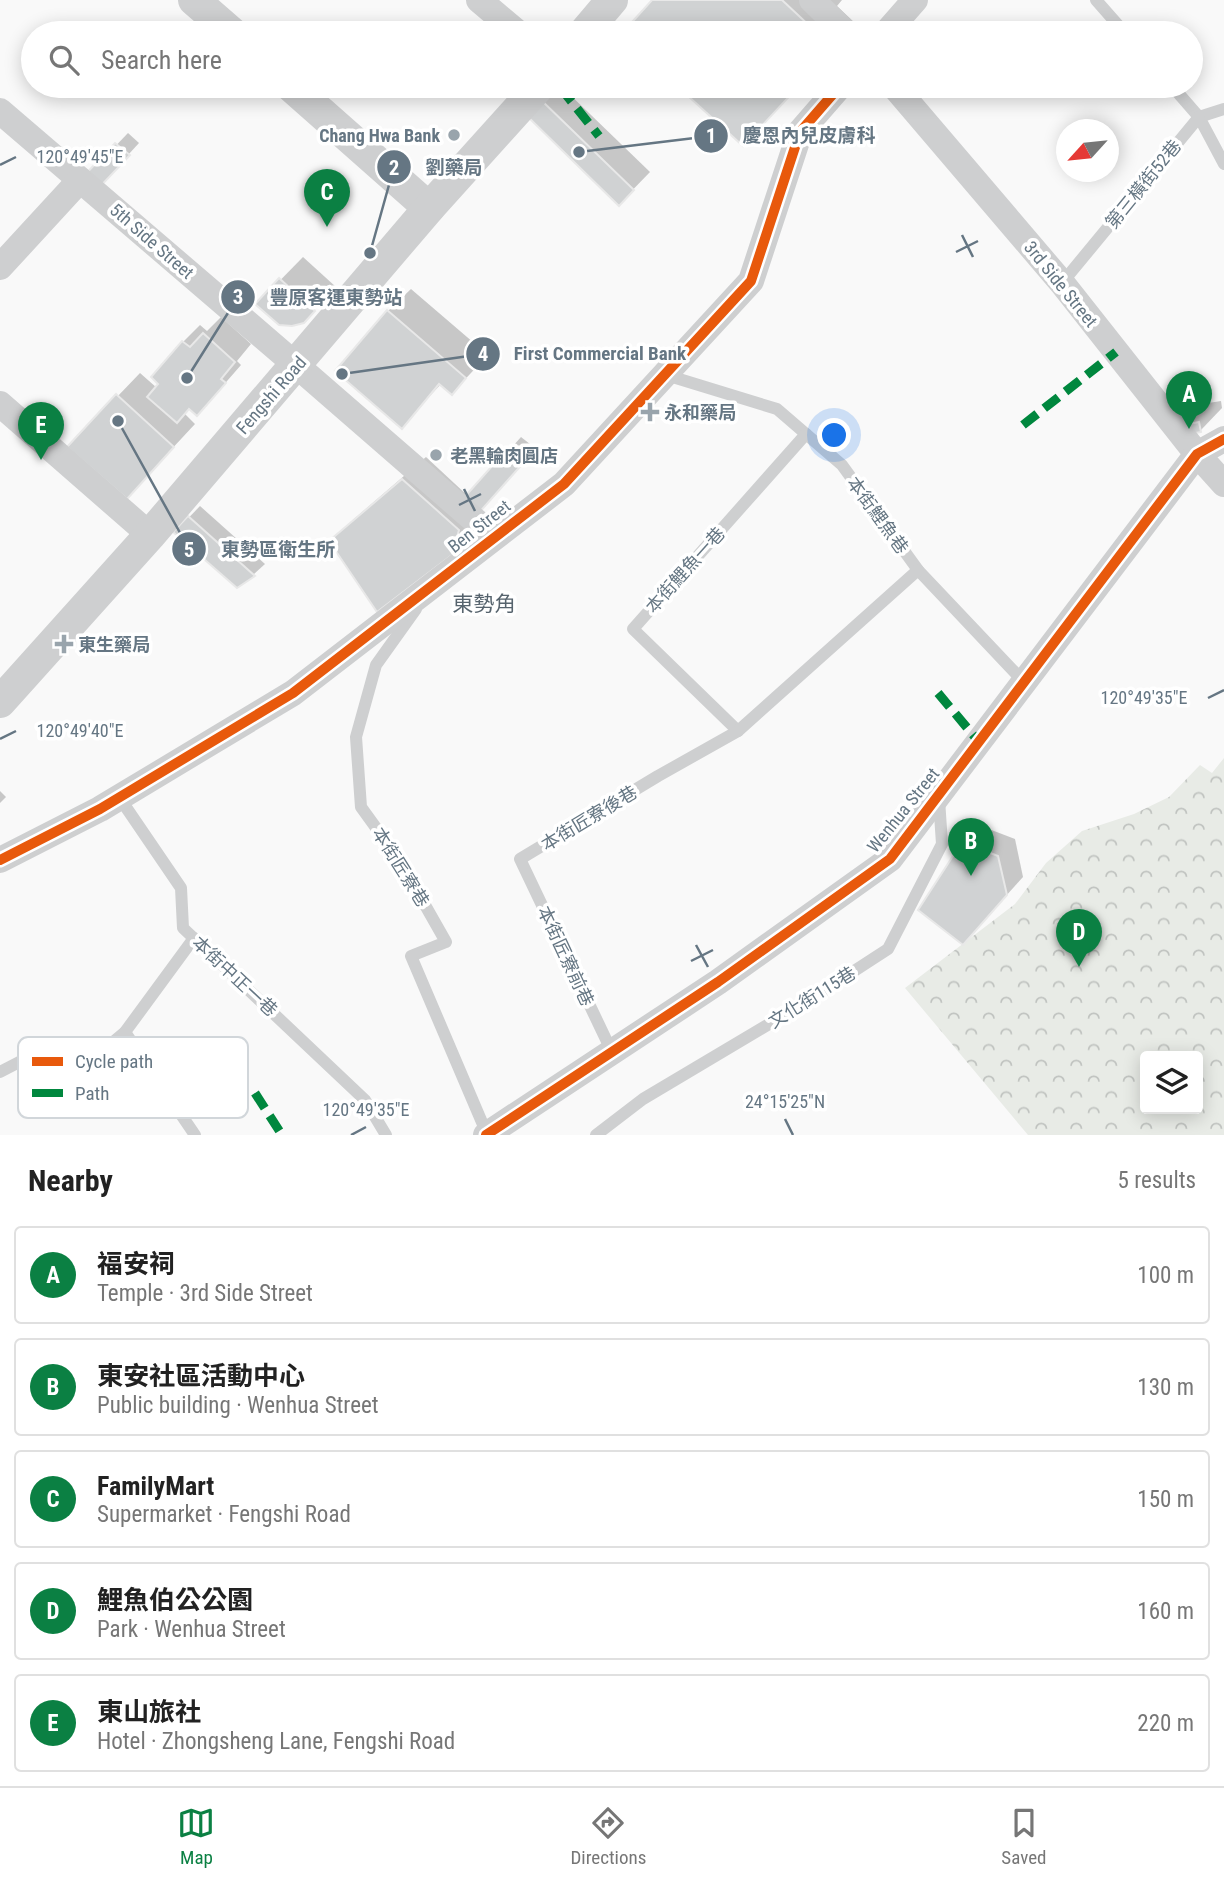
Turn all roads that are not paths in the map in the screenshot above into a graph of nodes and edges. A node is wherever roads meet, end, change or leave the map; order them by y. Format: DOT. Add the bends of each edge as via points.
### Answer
graph roads {
  1 [pos="194,0"];
  2 [pos="480,0"];
  3 [pos="612,0"];
  4 [pos="812,0"];
  5 [pos="915,0"];
  6 [pos="1096,0"];
  7 [pos="218,21"];
  8 [pos="504,21"];
  9 [pos="594,21"];
  10 [pos="834,21"];
  11 [pos="897,21"];
  12 [pos="1114,21"];
  13 [pos="305,98"];
  14 [pos="528,98"];
  15 [pos="830,98"];
  16 [pos="904,98"];
  17 [pos="1182,98"];
  18 [pos="1224,109"];
  19 [pos="0,111"];
  20 [pos="1199,117"];
  21 [pos="1224,164"];
  22 [pos="80,180"];
  23 [pos="429,208"];
  24 [pos="0,267"];
  25 [pos="1062,283"];
  26 [pos="296,365"];
  27 [pos="665,374"];
  28 [pos="0,404"];
  29 [pos="806,434"];
  30 [pos="1224,439"];
  31 [pos="1197,454"];
  32 [pos="1224,484"];
  33 [pos="150,535"];
  34 [pos="494,537"];
  35 [pos="918,570"];
  36 [pos="436,582"];
  37 [pos="1024,682"];
  38 [pos="0,702"];
  39 [pos="738,731"];
  40 [pos="938,795"];
  41 [pos="119,797"];
  42 [pos="520,859"];
  43 [pos="0,860"];
  44 [pos="194,938"];
  45 [pos="125,1032"];
  46 [pos="119,1037"];
  47 [pos="128,1037"];
  48 [pos="612,1052"];
  49 [pos="18,1063"];
  50 [pos="0,1072"];
  51 [pos="183,1118"];
  52 [pos="195,1135"];
  53 [pos="386,1135"];
  54 [pos="487,1135"];
  55 [pos="596,1135"];
  1 -- 7 [label="street"];
  2 -- 8 [label="street"];
  3 -- 9 [label="street"];
  4 -- 10 [label="street"];
  5 -- 11 [label="street"];
  6 -- 12 [label="lane"];
  13 -- 23 [label="street"];
  14 -- 23 [label="street, Fengshi Road"];
  15 -- 27 [label="street, Ben Street" via="800,132 751,281"];
  16 -- 25 [label="street, 3rd Side Street"];
  17 -- 20 [label="lane"];
  18 -- 20 [label="lane"];
  19 -- 22 [label="street, 5th Side Street"];
  20 -- 21 [label="lane"];
  20 -- 25 [label="lane, 第三橫街52巷"];
  22 -- 24 [label="street"];
  22 -- 26 [label="street, 5th Side Street"];
  23 -- 26 [label="street, Fengshi Road"];
  25 -- 31 [label="street, 3rd Side Street"];
  26 -- 33 [label="street, Fengshi Road"];
  26 -- 34 [label="street, 5th Side Street"];
  27 -- 29 [label="lane, 本街鯉魚巷" via="777,409"];
  27 -- 34 [label="street, Ben Street" via="564,484"];
  28 -- 33 [label="street"];
  29 -- 35 [label="lane, 本街鯉魚巷" via="842,465"];
  29 -- 39 [label="lane, 本街鯉魚一巷" via="634,629"];
  30 -- 31 [label="street, Wenhua Street"];
  31 -- 32 [label="street, 3rd Side Street"];
  31 -- 37 [label="street, Wenhua Street"];
  33 -- 38 [label="street, Fengshi Road"];
  34 -- 36 [label="street, Ben Street"];
  35 -- 37 [label="lane, 本街鯉魚巷"];
  35 -- 39 [label="lane"];
  36 -- 41 [label="street, Ben Street" via="293,693"];
  36 -- 54 [label="lane, 本街匠寮巷" via="376,666 356,737 361,807 400,861 446,942 411,956"];
  37 -- 40 [label="street, Wenhua Street"];
  39 -- 42 [label="lane, 本街匠寮後巷"];
  40 -- 48 [label="street, Wenhua Street" via="890,859"];
  40 -- 55 [label="lane, 文化街115巷" via="942,844 888,949 643,1099"];
  41 -- 43 [label="street, Ben Street"];
  41 -- 44 [label="lane, 本街中正一巷" via="181,887 183,928"];
  42 -- 48 [label="lane, 本街匠寮前巷"];
  44 -- 45 [label="lane"];
  44 -- 53 [label="lane, 本街中正一巷" via="365,1100"];
  45 -- 46 [label="lane"];
  45 -- 47 [label="lane"];
  48 -- 54 [label="street, Wenhua Street"];
  49 -- 50 [label="lane"];
  51 -- 52 [label="lane"];
}
